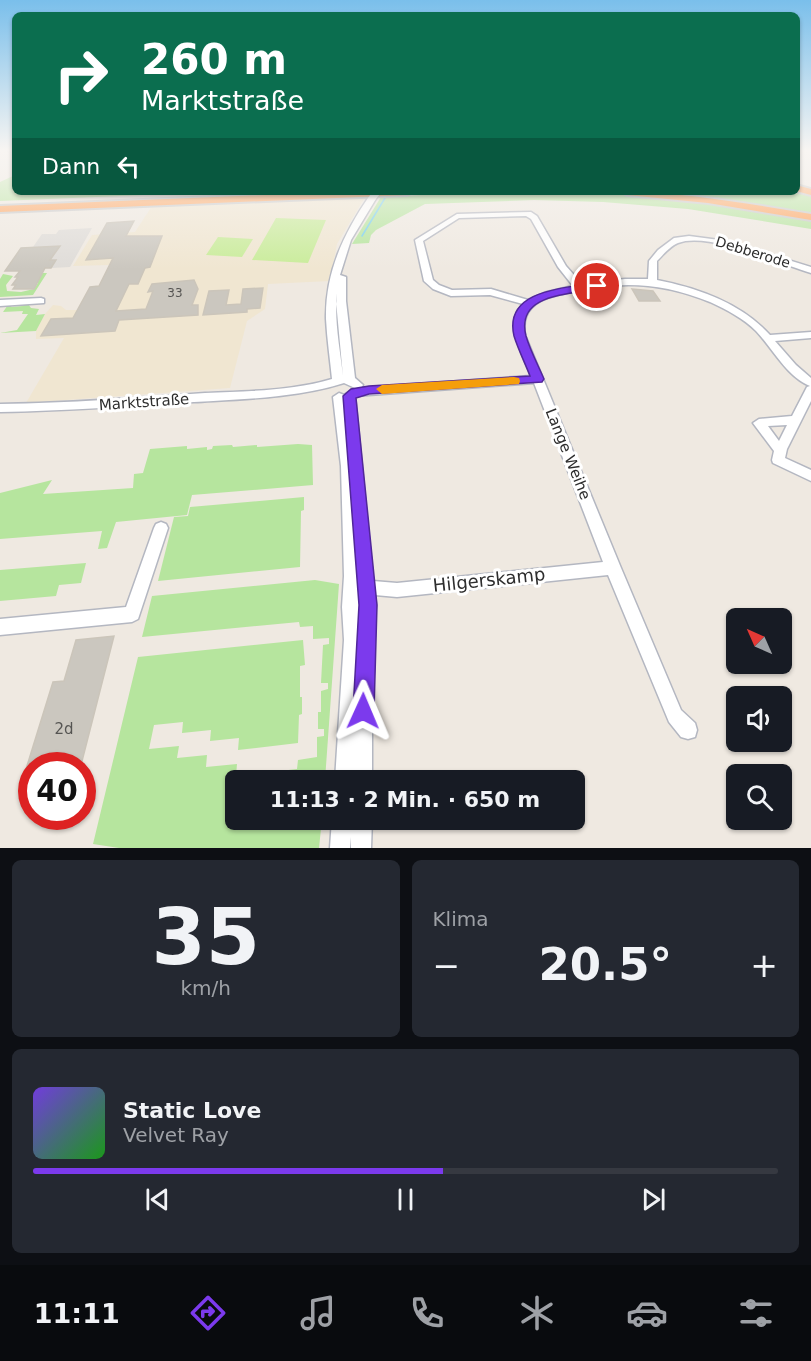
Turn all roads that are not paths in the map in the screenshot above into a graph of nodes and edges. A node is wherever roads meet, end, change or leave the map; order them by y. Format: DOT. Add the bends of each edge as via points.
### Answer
graph roads {
  1 [pos="226,195"];
  2 [pos="335,195"];
  3 [pos="375,195"];
  4 [pos="655,195"];
  5 [pos="0,203"];
  6 [pos="0,209"];
  7 [pos="811,217"];
  8 [pos="811,270"];
  9 [pos="652,282"];
  10 [pos="580,288"];
  11 [pos="41,301"];
  12 [pos="0,303"];
  13 [pos="528,303"];
  14 [pos="811,335"];
  15 [pos="769,338"];
  16 [pos="536,376"];
  17 [pos="811,383"];
  18 [pos="344,388"];
  19 [pos="811,390"];
  20 [pos="0,411"];
  21 [pos="794,421"];
  22 [pos="781,449"];
  23 [pos="811,476"];
  24 [pos="160,528"];
  25 [pos="612,568"];
  26 [pos="366,587"];
  27 [pos="0,627"];
  28 [pos="688,730"];
  29 [pos="346,770"];
  30 [pos="362,770"];
  31 [pos="341,830"];
  32 [pos="362,830"];
  33 [pos="340,848"];
  34 [pos="361,848"];
  1 -- 5 [label="highway"];
  2 -- 6 [label="highway"];
  3 -- 18 [label="street" via="348,238 331,320"];
  4 -- 7 [label="highway"];
  8 -- 9 [label="street, Debberode" via="717,241 685,238 670,244 652,262"];
  9 -- 10 [label="street"];
  9 -- 15 [label="street" via="732,309"];
  10 -- 13 [label="street"];
  10 -- 13 [label="street" via="528,214 457,216 420,238 429,281 436,287 451,293 491,292"];
  11 -- 12 [label="street"];
  13 -- 16 [label="street, Lange Weihe" via="520,315 519,329"];
  14 -- 15 [label="street"];
  15 -- 17 [label="street"];
  16 -- 18 [label="street, Marktstraße"];
  16 -- 25 [label="street, Lange Weihe"];
  18 -- 20 [label="street, Marktstraße" via="283,396 254,394"];
  18 -- 26 [label="street"];
  18 -- 29 [label="street" via="352,576"];
  19 -- 21 [label="street"];
  21 -- 22 [label="street"];
  21 -- 22 [label="street" via="759,422"];
  22 -- 23 [label="street" via="778,460"];
  24 -- 27 [label="street" via="132,614"];
  25 -- 26 [label="street, Hilgerskamp" via="396,590"];
  25 -- 28 [label="street, Lange Weihe" via="675,716"];
  26 -- 30 [label="street"];
  31 -- 33 [label="street"];
  32 -- 34 [label="street"];
}
